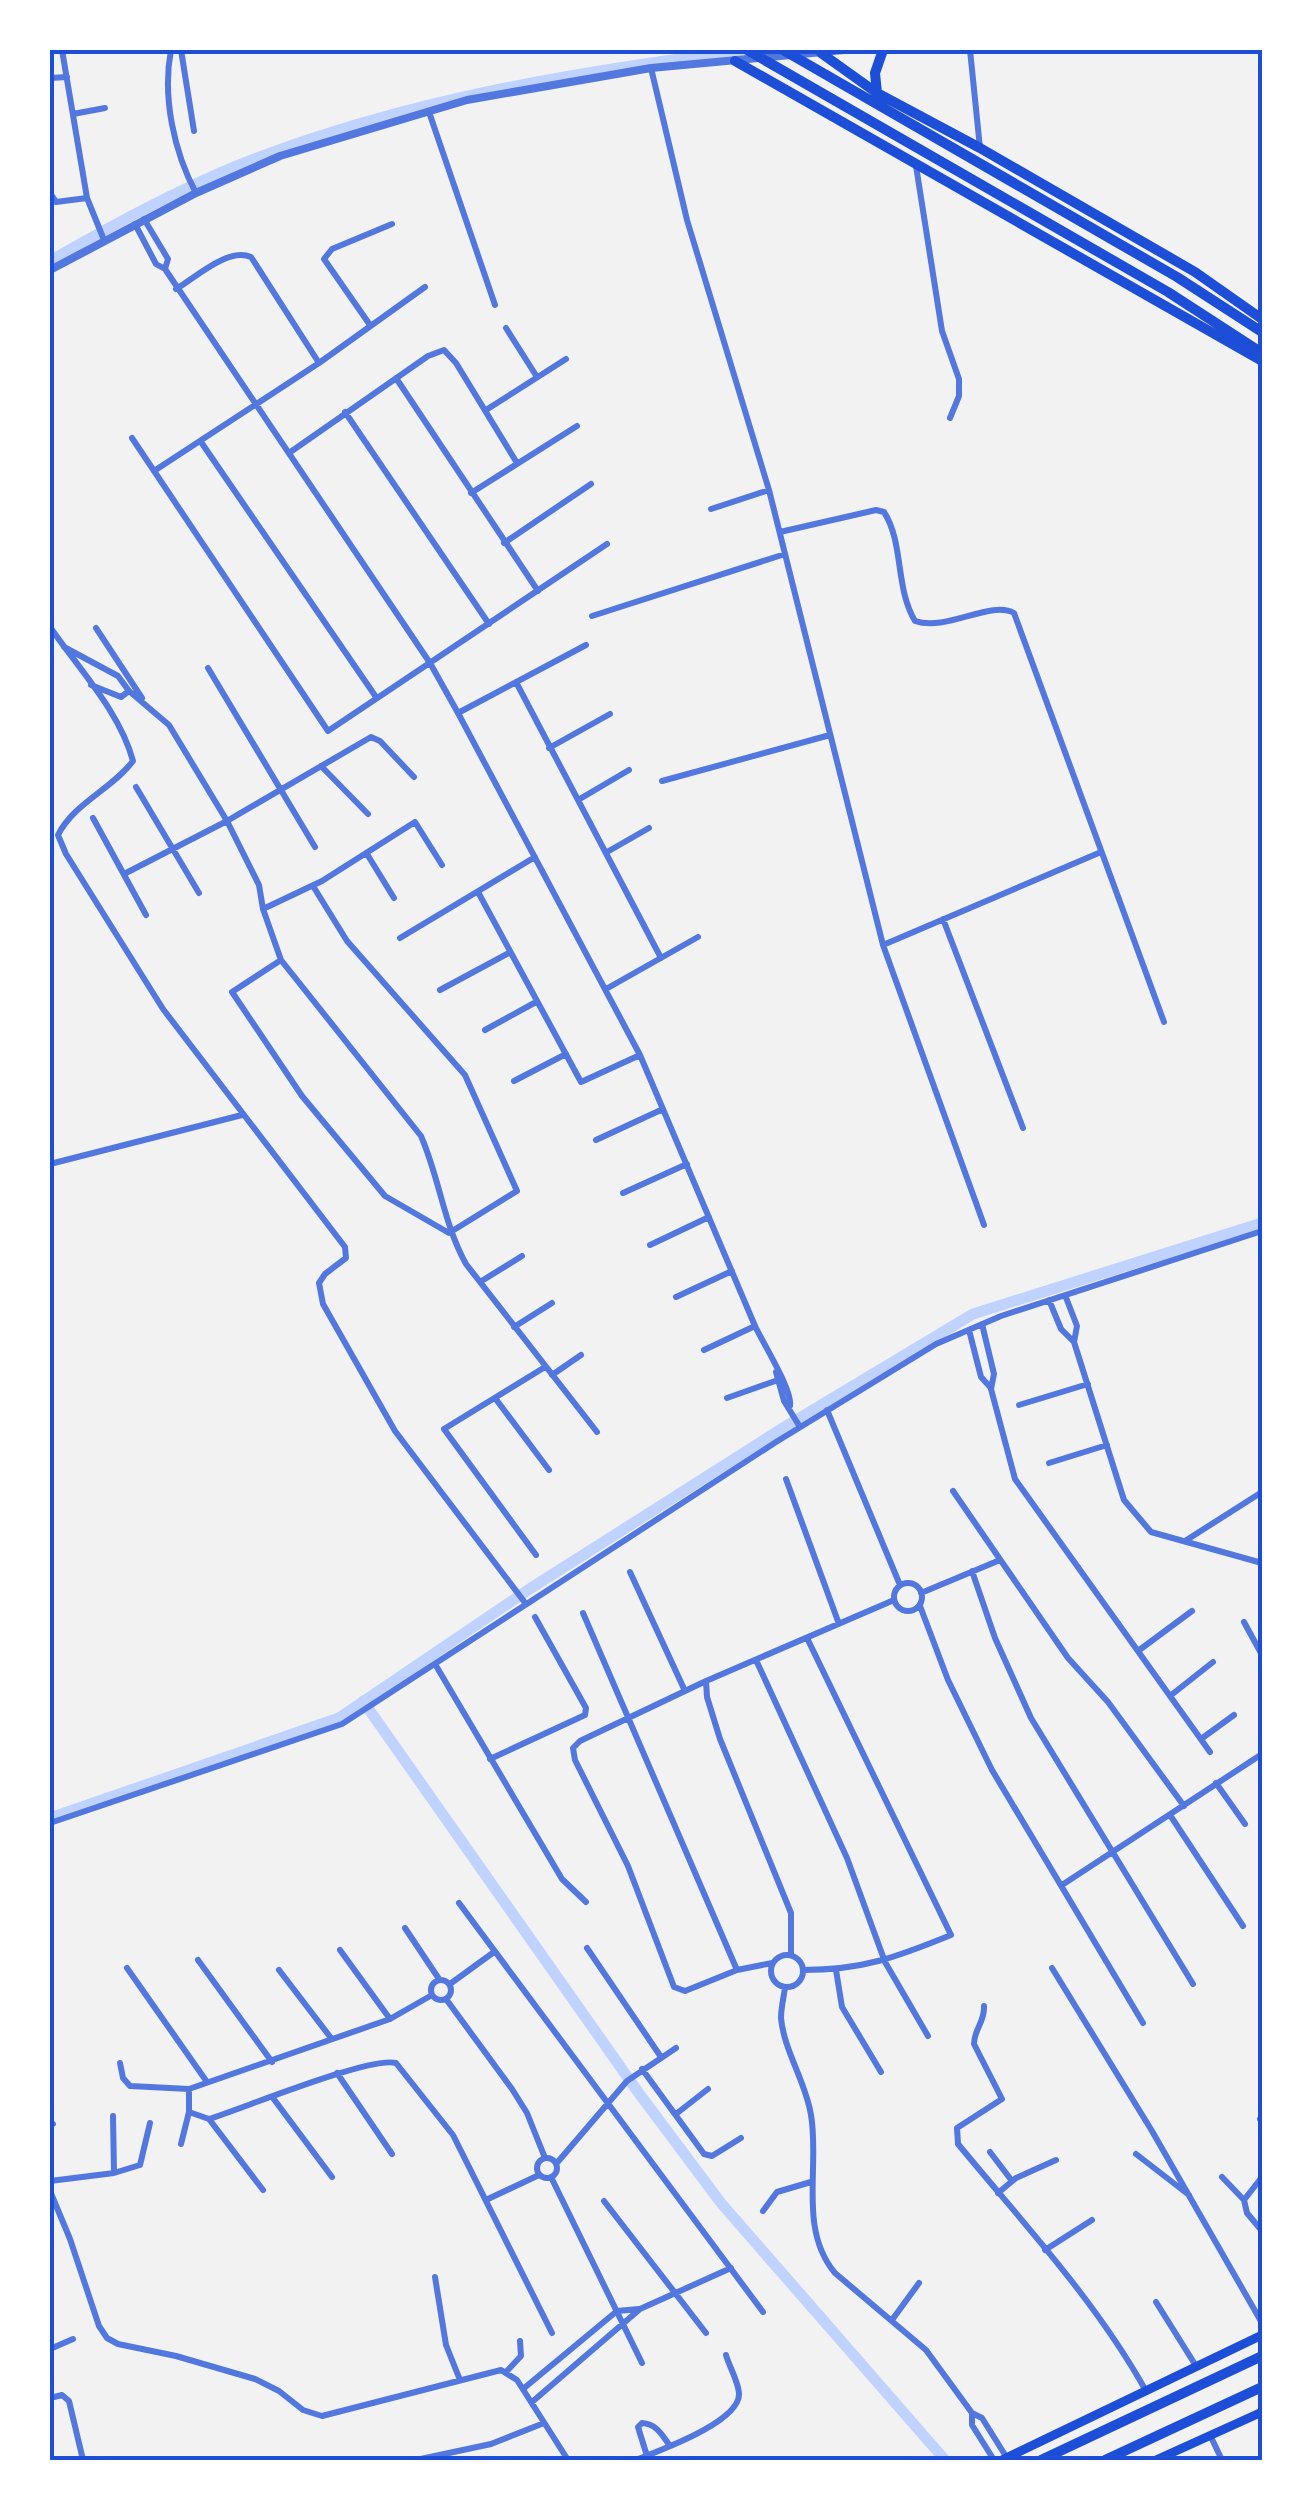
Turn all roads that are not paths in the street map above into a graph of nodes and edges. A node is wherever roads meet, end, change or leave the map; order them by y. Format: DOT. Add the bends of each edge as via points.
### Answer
graph roads {
  1 [pos="62,50"];
  2 [pos="171,50"];
  3 [pos="180,50"];
  4 [pos="747,50"];
  5 [pos="783,50"];
  6 [pos="844,50"];
  7 [pos="883,50"];
  8 [pos="970,50"];
  9 [pos="821,53"];
  10 [pos="735,61"];
  11 [pos="651,68"];
  12 [pos="67,77"];
  13 [pos="50,78"];
  14 [pos="852,78"];
  15 [pos="877,93"];
  16 [pos="105,108"];
  17 [pos="429,112"];
  18 [pos="72,114"];
  19 [pos="839,121"];
  20 [pos="194,131"];
  21 [pos="980,148"];
  22 [pos="916,164"];
  23 [pos="50,193"];
  24 [pos="196,193"];
  25 [pos="87,198"];
  26 [pos="144,219"];
  27 [pos="135,224"];
  28 [pos="392,224"];
  29 [pos="102,236"];
  30 [pos="50,270"];
  31 [pos="165,270"];
  32 [pos="425,288"];
  33 [pos="176,290"];
  34 [pos="495,306"];
  35 [pos="1262,319"];
  36 [pos="370,325"];
  37 [pos="506,328"];
  38 [pos="1262,332"];
  39 [pos="1262,353"];
  40 [pos="566,359"];
  41 [pos="1262,361"];
  42 [pos="320,363"];
  43 [pos="396,378"];
  44 [pos="537,378"];
  45 [pos="254,406"];
  46 [pos="486,410"];
  47 [pos="344,412"];
  48 [pos="950,418"];
  49 [pos="576,426"];
  50 [pos="132,438"];
  51 [pos="201,442"];
  52 [pos="289,453"];
  53 [pos="517,463"];
  54 [pos="154,471"];
  55 [pos="590,484"];
  56 [pos="769,490"];
  57 [pos="471,493"];
  58 [pos="711,509"];
  59 [pos="780,532"];
  60 [pos="504,543"];
  61 [pos="608,544"];
  62 [pos="785,554"];
  63 [pos="538,591"];
  64 [pos="592,616"];
  65 [pos="489,624"];
  66 [pos="50,628"];
  67 [pos="96,628"];
  68 [pos="586,645"];
  69 [pos="63,647"];
  70 [pos="430,663"];
  71 [pos="208,668"];
  72 [pos="516,682"];
  73 [pos="90,685"];
  74 [pos="129,690"];
  75 [pos="376,697"];
  76 [pos="148,706"];
  77 [pos="458,713"];
  78 [pos="610,714"];
  79 [pos="830,735"];
  80 [pos="549,748"];
  81 [pos="321,766"];
  82 [pos="629,770"];
  83 [pos="414,777"];
  84 [pos="662,781"];
  85 [pos="136,786"];
  86 [pos="280,789"];
  87 [pos="578,800"];
  88 [pos="368,814"];
  89 [pos="94,818"];
  90 [pos="227,821"];
  91 [pos="649,828"];
  92 [pos="315,846"];
  93 [pos="174,850"];
  94 [pos="607,852"];
  95 [pos="1101,852"];
  96 [pos="367,854"];
  97 [pos="535,857"];
  98 [pos="442,864"];
  99 [pos="124,874"];
  100 [pos="313,886"];
  101 [pos="478,892"];
  102 [pos="199,893"];
  103 [pos="394,898"];
  104 [pos="264,909"];
  105 [pos="146,916"];
  106 [pos="943,919"];
  107 [pos="698,937"];
  108 [pos="400,938"];
  109 [pos="883,945"];
  110 [pos="509,953"];
  111 [pos="661,958"];
  112 [pos="281,960"];
  113 [pos="440,990"];
  114 [pos="606,990"];
  115 [pos="536,1002"];
  116 [pos="1164,1022"];
  117 [pos="485,1030"];
  118 [pos="566,1054"];
  119 [pos="640,1055"];
  120 [pos="514,1080"];
  121 [pos="663,1109"];
  122 [pos="242,1116"];
  123 [pos="1023,1128"];
  124 [pos="596,1140"];
  125 [pos="50,1164"];
  126 [pos="686,1164"];
  127 [pos="623,1193"];
  128 [pos="709,1218"];
  129 [pos="984,1225"];
  130 [pos="1262,1231"];
  131 [pos="450,1234"];
  132 [pos="650,1245"];
  133 [pos="522,1256"];
  134 [pos="732,1272"];
  135 [pos="480,1282"];
  136 [pos="1065,1295"];
  137 [pos="676,1297"];
  138 [pos="1049,1300"];
  139 [pos="552,1304"];
  140 [pos="982,1324"];
  141 [pos="514,1326"];
  142 [pos="755,1326"];
  143 [pos="969,1330"];
  144 [pos="1074,1342"];
  145 [pos="704,1350"];
  146 [pos="582,1355"];
  147 [pos="546,1367"];
  148 [pos="552,1374"];
  149 [pos="780,1379"];
  150 [pos="1088,1384"];
  151 [pos="992,1389"];
  152 [pos="496,1398"];
  153 [pos="728,1398"];
  154 [pos="1018,1405"];
  155 [pos="827,1410"];
  156 [pos="800,1425"];
  157 [pos="597,1432"];
  158 [pos="1107,1445"];
  159 [pos="1049,1463"];
  160 [pos="550,1470"];
  161 [pos="786,1479"];
  162 [pos="953,1491"];
  163 [pos="1262,1492"];
  164 [pos="1184,1542"];
  165 [pos="536,1555"];
  166 [pos="1000,1560"];
  167 [pos="1262,1563"];
  168 [pos="972,1571"];
  169 [pos="630,1572"];
  170 [pos="900,1585"];
  171 [pos="922,1593"];
  172 [pos="894,1600"];
  173 [pos="525,1603"];
  174 [pos="920,1606"];
  175 [pos="1192,1611"];
  176 [pos="583,1613"];
  177 [pos="535,1618"];
  178 [pos="1244,1622"];
  179 [pos="839,1624"];
  180 [pos="806,1638"];
  181 [pos="1259,1640"];
  182 [pos="1138,1651"];
  183 [pos="1262,1655"];
  184 [pos="756,1660"];
  185 [pos="1213,1662"];
  186 [pos="435,1664"];
  187 [pos="706,1681"];
  188 [pos="685,1692"];
  189 [pos="1170,1696"];
  190 [pos="1234,1715"];
  191 [pos="630,1717"];
  192 [pos="1201,1739"];
  193 [pos="1210,1752"];
  194 [pos="1262,1754"];
  195 [pos="490,1759"];
  196 [pos="1216,1783"];
  197 [pos="1184,1806"];
  198 [pos="1170,1815"];
  199 [pos="50,1823"];
  200 [pos="1245,1824"];
  201 [pos="1112,1852"];
  202 [pos="1062,1885"];
  203 [pos="586,1902"];
  204 [pos="459,1903"];
  205 [pos="1243,1926"];
  206 [pos="405,1928"];
  207 [pos="587,1948"];
  208 [pos="340,1950"];
  209 [pos="494,1952"];
  210 [pos="792,1955"];
  211 [pos="198,1960"];
  212 [pos="886,1962"];
  213 [pos="772,1963"];
  214 [pos="127,1968"];
  215 [pos="1052,1968"];
  216 [pos="278,1970"];
  217 [pos="737,1970"];
  218 [pos="803,1970"];
  219 [pos="836,1970"];
  220 [pos="440,1979"];
  221 [pos="450,1984"];
  222 [pos="1193,1984"];
  223 [pos="785,1987"];
  224 [pos="432,1995"];
  225 [pos="446,1998"];
  226 [pos="984,2006"];
  227 [pos="390,2019"];
  228 [pos="1144,2023"];
  229 [pos="928,2036"];
  230 [pos="331,2038"];
  231 [pos="676,2048"];
  232 [pos="662,2057"];
  233 [pos="272,2062"];
  234 [pos="120,2063"];
  235 [pos="642,2069"];
  236 [pos="882,2072"];
  237 [pos="338,2074"];
  238 [pos="207,2082"];
  239 [pos="189,2089"];
  240 [pos="708,2090"];
  241 [pos="273,2098"];
  242 [pos="608,2105"];
  243 [pos="188,2112"];
  244 [pos="676,2114"];
  245 [pos="113,2116"];
  246 [pos="210,2119"];
  247 [pos="150,2123"];
  248 [pos="742,2138"];
  249 [pos="181,2144"];
  250 [pos="990,2152"];
  251 [pos="392,2154"];
  252 [pos="1136,2154"];
  253 [pos="545,2158"];
  254 [pos="1056,2160"];
  255 [pos="556,2164"];
  256 [pos="114,2173"];
  257 [pos="539,2175"];
  258 [pos="1222,2177"];
  259 [pos="1262,2177"];
  260 [pos="332,2178"];
  261 [pos="551,2178"];
  262 [pos="50,2181"];
  263 [pos="1012,2181"];
  264 [pos="811,2182"];
  265 [pos="50,2190"];
  266 [pos="263,2190"];
  267 [pos="998,2193"];
  268 [pos="1190,2196"];
  269 [pos="488,2199"];
  270 [pos="1244,2200"];
  271 [pos="604,2201"];
  272 [pos="764,2211"];
  273 [pos="1092,2220"];
  274 [pos="1262,2231"];
  275 [pos="1045,2250"];
  276 [pos="731,2268"];
  277 [pos="434,2276"];
  278 [pos="919,2282"];
  279 [pos="676,2291"];
  280 [pos="1156,2302"];
  281 [pos="640,2309"];
  282 [pos="617,2311"];
  283 [pos="763,2312"];
  284 [pos="892,2320"];
  285 [pos="622,2323"];
  286 [pos="1262,2323"];
  287 [pos="552,2333"];
  288 [pos="706,2333"];
  289 [pos="1262,2334"];
  290 [pos="73,2339"];
  291 [pos="520,2341"];
  292 [pos="50,2349"];
  293 [pos="726,2355"];
  294 [pos="1262,2356"];
  295 [pos="563,2358"];
  296 [pos="642,2363"];
  297 [pos="1196,2366"];
  298 [pos="574,2368"];
  299 [pos="507,2372"];
  300 [pos="460,2380"];
  301 [pos="1262,2387"];
  302 [pos="523,2390"];
  303 [pos="1146,2391"];
  304 [pos="50,2398"];
  305 [pos="532,2402"];
  306 [pos="1262,2412"];
  307 [pos="972,2413"];
  308 [pos="544,2423"];
  309 [pos="1210,2435"];
  310 [pos="670,2446"];
  311 [pos="647,2456"];
  312 [pos="1004,2459"];
  313 [pos="83,2460"];
  314 [pos="416,2460"];
  315 [pos="568,2460"];
  316 [pos="636,2460"];
  317 [pos="994,2460"];
  318 [pos="1041,2460"];
  319 [pos="1104,2460"];
  320 [pos="1156,2460"];
  321 [pos="1222,2460"];
  1 -- 12 [label="street"];
  2 -- 24 [label="street" via="168,92 183,166"];
  3 -- 20 [label="street"];
  4 -- 39 [label="main road"];
  5 -- 38 [label="main road"];
  6 -- 9 [label="street"];
  7 -- 15 [label="main road"];
  8 -- 21 [label="street"];
  9 -- 10 [label="street"];
  9 -- 14 [label="main road"];
  10 -- 11 [label="street"];
  10 -- 19 [label="main road"];
  11 -- 17 [label="street"];
  11 -- 56 [label="street" via="686,220"];
  12 -- 13 [label="street"];
  12 -- 18 [label="street"];
  14 -- 15 [label="main road"];
  14 -- 19 [label="main road" via="827,78 820,89 824,107"];
  15 -- 21 [label="main road"];
  16 -- 18 [label="street"];
  17 -- 24 [label="street" via="280,156"];
  17 -- 34 [label="street"];
  18 -- 25 [label="street"];
  19 -- 22 [label="main road"];
  21 -- 35 [label="main road" via="1195,272"];
  22 -- 41 [label="main road"];
  22 -- 48 [label="street" via="942,331 959,379"];
  23 -- 25 [label="street" via="56,202"];
  24 -- 26 [label="street"];
  25 -- 29 [label="street"];
  26 -- 27 [label="street"];
  26 -- 31 [label="street" via="168,259"];
  27 -- 29 [label="street"];
  27 -- 31 [label="street"];
  28 -- 36 [label="street" via="332,249 324,259"];
  29 -- 30 [label="street"];
  31 -- 33 [label="street"];
  32 -- 36 [label="street"];
  33 -- 42 [label="street" via="228,257 250,257"];
  33 -- 45 [label="street"];
  36 -- 42 [label="street"];
  37 -- 44 [label="street"];
  40 -- 44 [label="street"];
  42 -- 45 [label="street"];
  43 -- 46 [label="street" via="444,350"];
  43 -- 47 [label="street"];
  43 -- 57 [label="street"];
  44 -- 46 [label="street"];
  45 -- 51 [label="street"];
  45 -- 52 [label="street"];
  46 -- 53 [label="street"];
  47 -- 52 [label="street"];
  47 -- 65 [label="street"];
  49 -- 53 [label="street"];
  50 -- 54 [label="street"];
  51 -- 54 [label="street"];
  51 -- 75 [label="street"];
  52 -- 70 [label="street"];
  53 -- 57 [label="street"];
  54 -- 75 [label="street" via="324,729 332,730"];
  55 -- 60 [label="street"];
  56 -- 58 [label="street"];
  56 -- 59 [label="street"];
  57 -- 60 [label="street"];
  59 -- 62 [label="street"];
  59 -- 95 [label="street" via="884,512 915,620 927,625 1000,608 1014,612"];
  60 -- 63 [label="street"];
  61 -- 63 [label="street"];
  62 -- 64 [label="street"];
  62 -- 79 [label="street"];
  63 -- 65 [label="street"];
  65 -- 70 [label="street"];
  66 -- 69 [label="street"];
  67 -- 76 [label="street"];
  68 -- 72 [label="street"];
  69 -- 73 [label="street"];
  69 -- 74 [label="street" via="118,676"];
  70 -- 75 [label="street"];
  70 -- 77 [label="street"];
  71 -- 86 [label="street"];
  72 -- 77 [label="street"];
  72 -- 80 [label="street"];
  73 -- 74 [label="street" via="121,698"];
  73 -- 122 [label="street" via="128,742 133,761 66,820 58,835 164,1008"];
  74 -- 76 [label="street"];
  76 -- 90 [label="street" via="169,725"];
  77 -- 97 [label="street"];
  78 -- 80 [label="street"];
  79 -- 84 [label="street"];
  79 -- 109 [label="street"];
  80 -- 87 [label="street"];
  81 -- 83 [label="street" via="376,738"];
  81 -- 86 [label="street"];
  81 -- 88 [label="street"];
  82 -- 87 [label="street"];
  85 -- 93 [label="street"];
  86 -- 90 [label="street"];
  86 -- 92 [label="street"];
  87 -- 94 [label="street"];
  89 -- 99 [label="street"];
  90 -- 93 [label="street"];
  90 -- 104 [label="street" via="260,885"];
  91 -- 94 [label="street"];
  93 -- 99 [label="street"];
  93 -- 102 [label="street"];
  94 -- 111 [label="street"];
  95 -- 106 [label="street"];
  95 -- 116 [label="street"];
  96 -- 98 [label="street" via="415,822"];
  96 -- 100 [label="street"];
  96 -- 103 [label="street"];
  97 -- 101 [label="street"];
  97 -- 114 [label="street"];
  99 -- 105 [label="street"];
  100 -- 104 [label="street"];
  100 -- 131 [label="street" via="347,941 465,1075 517,1191"];
  101 -- 108 [label="street"];
  101 -- 110 [label="street"];
  104 -- 112 [label="street"];
  106 -- 109 [label="street"];
  106 -- 123 [label="street"];
  107 -- 111 [label="street"];
  109 -- 129 [label="street"];
  110 -- 113 [label="street"];
  110 -- 115 [label="street"];
  111 -- 114 [label="street"];
  112 -- 131 [label="street" via="421,1136"];
  112 -- 131 [label="street" via="232,992 302,1096 385,1196"];
  114 -- 119 [label="street"];
  115 -- 117 [label="street"];
  115 -- 118 [label="street"];
  118 -- 119 [label="street" via="582,1082"];
  118 -- 120 [label="street"];
  119 -- 121 [label="street"];
  121 -- 124 [label="street"];
  121 -- 126 [label="street"];
  122 -- 125 [label="street"];
  122 -- 173 [label="street" via="345,1247 346,1258 325,1274 319,1292 386,1414"];
  126 -- 127 [label="street"];
  126 -- 128 [label="street"];
  128 -- 132 [label="street"];
  128 -- 134 [label="street"];
  130 -- 136 [label="street"];
  131 -- 135 [label="street"];
  133 -- 135 [label="street"];
  134 -- 137 [label="street"];
  134 -- 142 [label="street"];
  135 -- 141 [label="street"];
  136 -- 138 [label="street"];
  136 -- 144 [label="street" via="1077,1326"];
  138 -- 140 [label="street"];
  138 -- 144 [label="street" via="1061,1330"];
  139 -- 141 [label="street"];
  140 -- 143 [label="street"];
  140 -- 151 [label="street"];
  141 -- 147 [label="street"];
  142 -- 145 [label="street"];
  142 -- 149 [label="street"];
  143 -- 151 [label="street" via="980,1376"];
  143 -- 155 [label="street"];
  144 -- 150 [label="street"];
  146 -- 148 [label="street"];
  147 -- 148 [label="street"];
  147 -- 152 [label="street"];
  148 -- 157 [label="street"];
  149 -- 153 [label="street"];
  149 -- 156 [label="street"];
  150 -- 154 [label="street"];
  150 -- 158 [label="street"];
  151 -- 182 [label="street" via="1016,1480"];
  152 -- 160 [label="street"];
  152 -- 165 [label="street" via="444,1430"];
  155 -- 156 [label="street"];
  155 -- 170 [label="street"];
  156 -- 173 [label="street"];
  158 -- 159 [label="street"];
  158 -- 164 [label="street" via="1124,1500 1151,1532"];
  161 -- 179 [label="street"];
  162 -- 166 [label="street"];
  163 -- 164 [label="street"];
  164 -- 167 [label="street"];
  166 -- 168 [label="street"];
  166 -- 197 [label="street"];
  168 -- 171 [label="street"];
  168 -- 201 [label="street" via="1031,1718"];
  169 -- 188 [label="street"];
  170 -- 171 [label="street" via="913,1584"];
  170 -- 172 [label="street"];
  171 -- 174 [label="street"];
  172 -- 174 [label="street" via="906,1611"];
  172 -- 179 [label="street"];
  173 -- 186 [label="street"];
  174 -- 202 [label="street" via="992,1770"];
  175 -- 182 [label="street"];
  176 -- 191 [label="street"];
  177 -- 195 [label="street" via="585,1715"];
  178 -- 181 [label="street"];
  179 -- 180 [label="street"];
  180 -- 184 [label="street"];
  180 -- 212 [label="street" via="951,1934"];
  181 -- 183 [label="street"];
  182 -- 189 [label="street"];
  184 -- 187 [label="street"];
  184 -- 212 [label="street" via="847,1858"];
  185 -- 189 [label="street"];
  186 -- 195 [label="street"];
  186 -- 199 [label="street" via="342,1724"];
  187 -- 188 [label="street"];
  187 -- 210 [label="street" via="720,1738 791,1913"];
  188 -- 191 [label="street"];
  189 -- 192 [label="street"];
  190 -- 192 [label="street"];
  191 -- 217 [label="street"];
  191 -- 217 [label="street" via="580,1741 575,1760 628,1866 674,1987 685,1991"];
  192 -- 193 [label="street"];
  194 -- 196 [label="street"];
  195 -- 203 [label="street" via="562,1879"];
  196 -- 197 [label="street"];
  196 -- 200 [label="street"];
  197 -- 198 [label="street"];
  198 -- 201 [label="street"];
  198 -- 205 [label="street"];
  201 -- 202 [label="street"];
  201 -- 222 [label="street"];
  202 -- 228 [label="street"];
  204 -- 209 [label="street"];
  206 -- 220 [label="street"];
  207 -- 232 [label="street"];
  208 -- 227 [label="street"];
  209 -- 221 [label="street"];
  209 -- 242 [label="street"];
  210 -- 213 [label="street"];
  210 -- 218 [label="street"];
  211 -- 233 [label="street"];
  212 -- 219 [label="street"];
  212 -- 229 [label="street"];
  213 -- 217 [label="street"];
  213 -- 223 [label="street" via="772,1978"];
  214 -- 238 [label="street"];
  215 -- 268 [label="street"];
  216 -- 230 [label="street"];
  218 -- 219 [label="street"];
  218 -- 223 [label="street" via="796,1984"];
  219 -- 236 [label="street" via="842,2007"];
  220 -- 221 [label="street"];
  220 -- 224 [label="street" via="431,1985"];
  221 -- 225 [label="street"];
  223 -- 264 [label="street" via="782,2018 812,2116"];
  224 -- 225 [label="street"];
  224 -- 227 [label="street"];
  225 -- 253 [label="street" via="512,2089"];
  226 -- 267 [label="street" via="974,2044 1002,2099 955,2132"];
  227 -- 230 [label="street"];
  230 -- 233 [label="street"];
  231 -- 232 [label="street"];
  232 -- 235 [label="street"];
  233 -- 238 [label="street"];
  234 -- 239 [label="street" via="130,2086"];
  235 -- 242 [label="street"];
  235 -- 244 [label="street"];
  237 -- 241 [label="street"];
  237 -- 251 [label="street"];
  237 -- 269 [label="street" via="396,2063 452,2135"];
  238 -- 239 [label="street"];
  239 -- 243 [label="street"];
  240 -- 244 [label="street"];
  241 -- 246 [label="street"];
  241 -- 260 [label="street"];
  242 -- 255 [label="street"];
  242 -- 276 [label="street"];
  243 -- 246 [label="street"];
  243 -- 249 [label="street"];
  244 -- 248 [label="street" via="708,2156"];
  245 -- 256 [label="street"];
  246 -- 266 [label="street"];
  247 -- 256 [label="street" via="140,2165"];
  250 -- 263 [label="street"];
  252 -- 268 [label="street"];
  253 -- 255 [label="street"];
  253 -- 257 [label="street" via="537,2163"];
  254 -- 263 [label="street"];
  255 -- 261 [label="street"];
  256 -- 262 [label="street"];
  257 -- 261 [label="street"];
  257 -- 269 [label="street"];
  258 -- 270 [label="street"];
  259 -- 270 [label="street"];
  261 -- 282 [label="street"];
  263 -- 267 [label="street"];
  264 -- 272 [label="street" via="778,2192"];
  264 -- 284 [label="street" via="824,2260"];
  265 -- 300 [label="street" via="99,2326 112,2342 255,2380 322,2416"];
  267 -- 275 [label="street"];
  268 -- 286 [label="street"];
  269 -- 287 [label="street"];
  270 -- 274 [label="street"];
  271 -- 279 [label="street"];
  273 -- 275 [label="street"];
  275 -- 303 [label="street"];
  276 -- 279 [label="street"];
  276 -- 283 [label="street"];
  277 -- 300 [label="street"];
  278 -- 284 [label="street"];
  279 -- 281 [label="street"];
  279 -- 288 [label="street"];
  280 -- 297 [label="street"];
  281 -- 282 [label="street"];
  281 -- 285 [label="street"];
  282 -- 285 [label="street"];
  282 -- 295 [label="street"];
  284 -- 307 [label="street" via="926,2350"];
  285 -- 296 [label="street"];
  285 -- 298 [label="street"];
  289 -- 297 [label="main road"];
  290 -- 292 [label="street"];
  291 -- 299 [label="street" via="520,2356"];
  293 -- 310 [label="street" via="739,2393 735,2403 707,2428"];
  294 -- 318 [label="main road"];
  295 -- 298 [label="street"];
  295 -- 302 [label="street"];
  297 -- 303 [label="main road"];
  298 -- 305 [label="street"];
  299 -- 300 [label="street"];
  299 -- 302 [label="street"];
  301 -- 319 [label="main road"];
  302 -- 305 [label="street"];
  303 -- 312 [label="main road"];
  304 -- 313 [label="street" via="62,2394 69,2401"];
  305 -- 308 [label="street"];
  306 -- 309 [label="main road"];
  307 -- 312 [label="street" via="982,2418"];
  307 -- 317 [label="street" via="972,2425"];
  308 -- 314 [label="street" via="490,2444"];
  308 -- 315 [label="street"];
  309 -- 320 [label="main road"];
  309 -- 321 [label="street"];
  310 -- 311 [label="street"];
  310 -- 311 [label="street" via="642,2423 638,2434"];
  311 -- 316 [label="street"];
}
